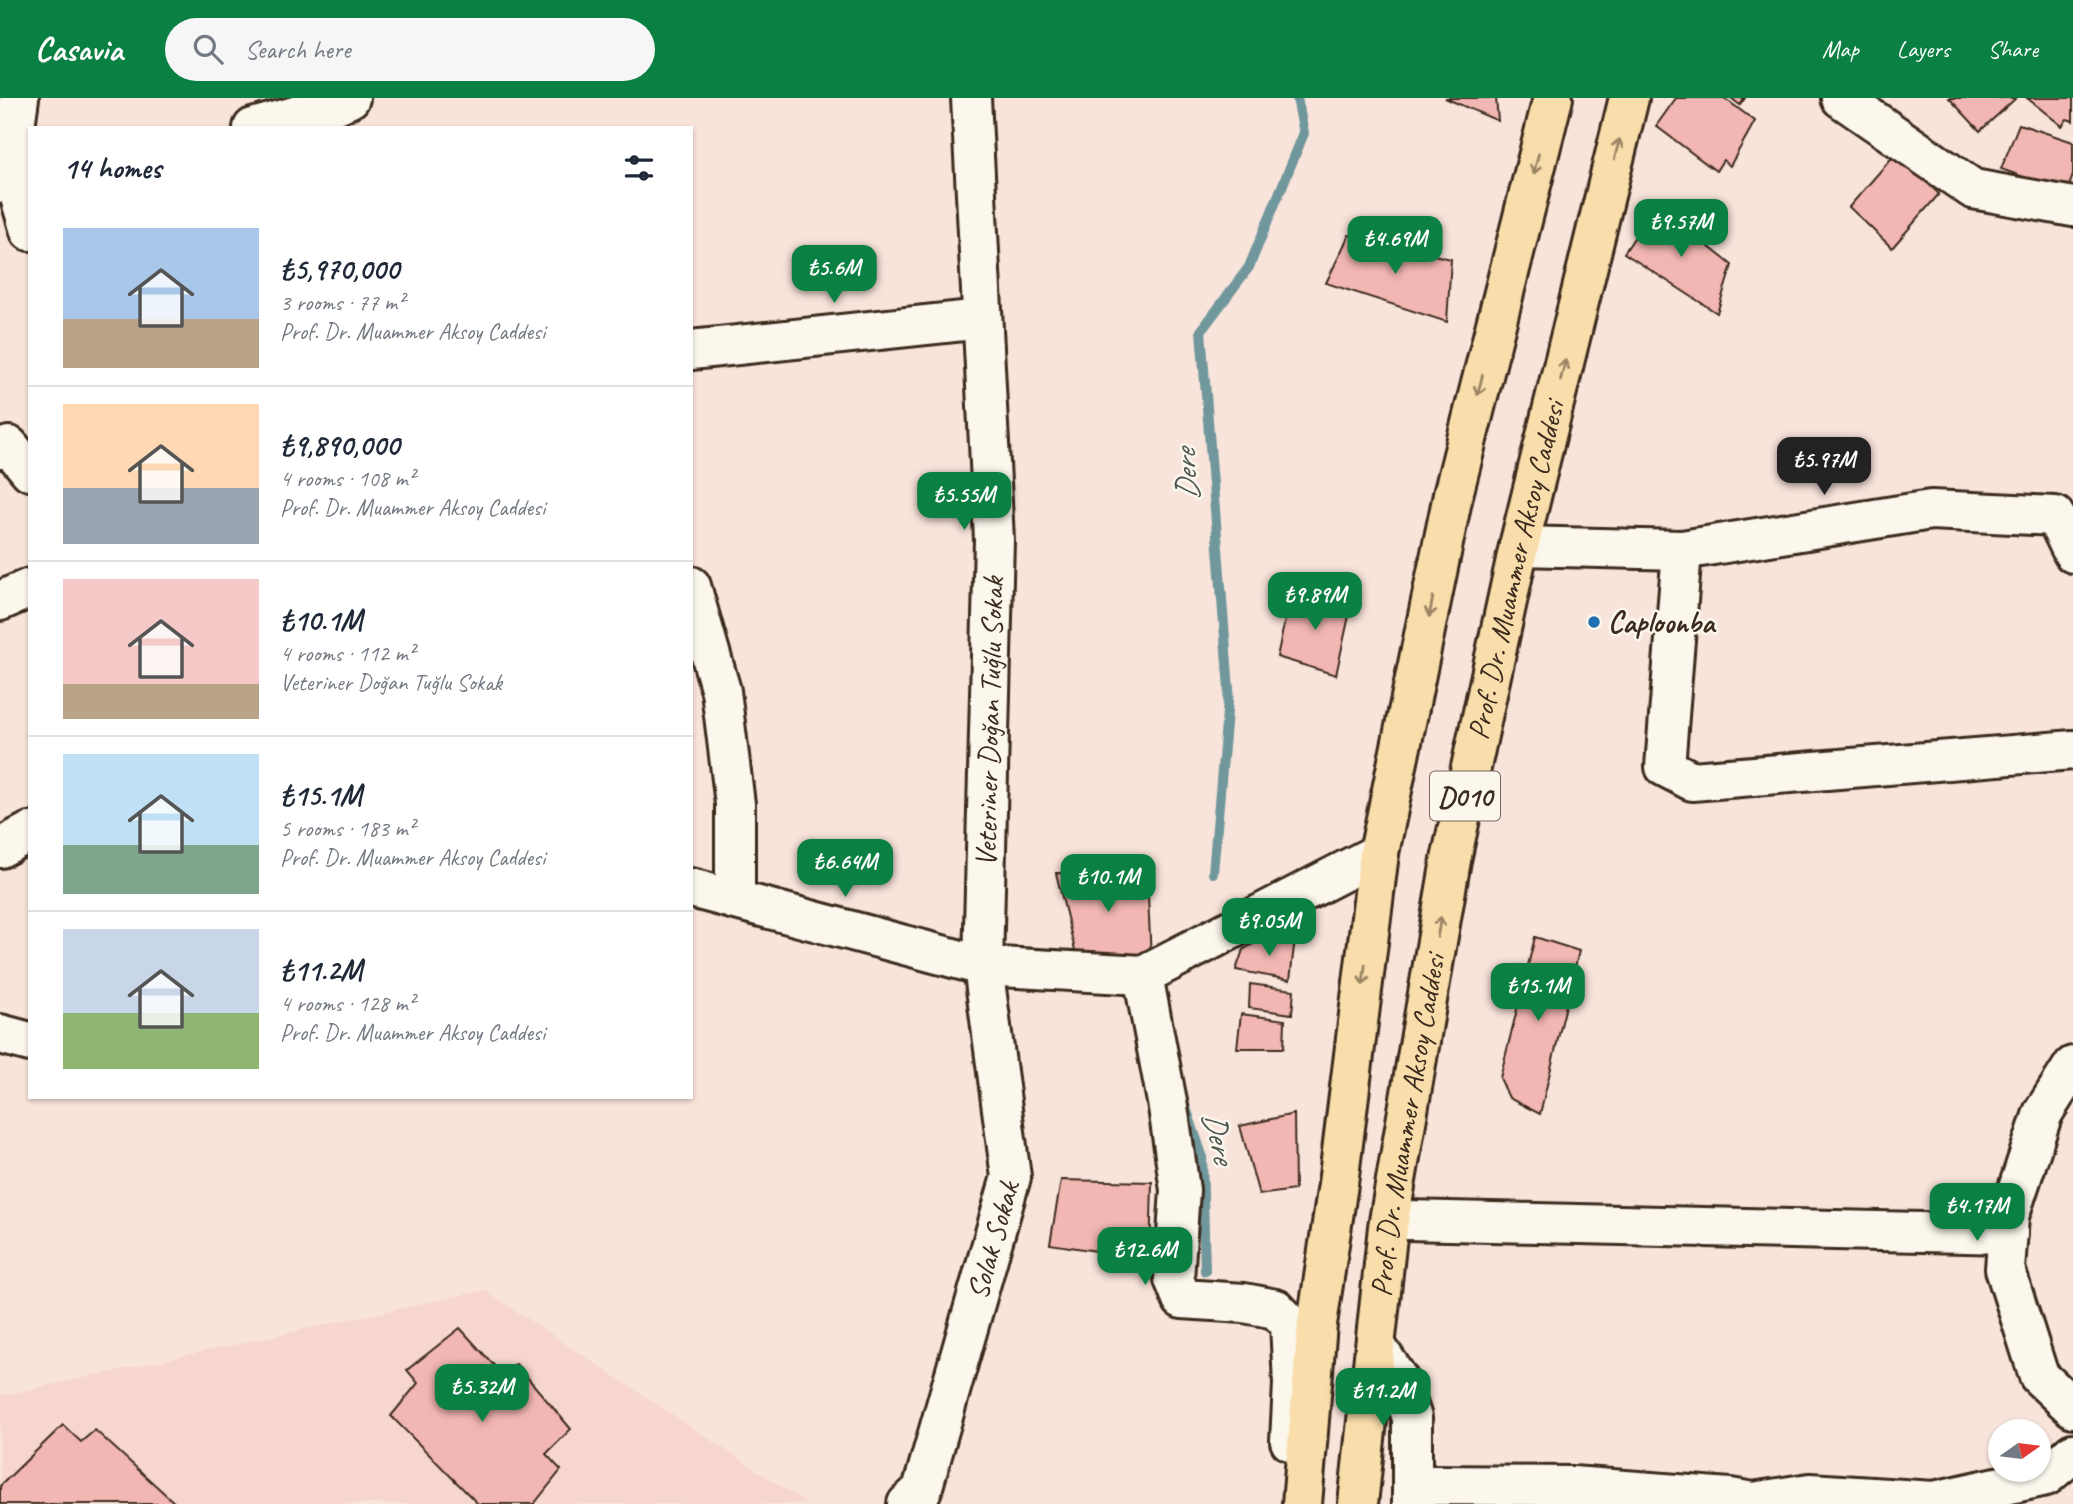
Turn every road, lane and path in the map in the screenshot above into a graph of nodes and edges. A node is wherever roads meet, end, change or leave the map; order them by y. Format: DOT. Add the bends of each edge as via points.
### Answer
graph roads {
  1 [pos="19,98"];
  2 [pos="350,98"];
  3 [pos="971,98"];
  4 [pos="1553,98"];
  5 [pos="1629,98"];
  6 [pos="1841,98"];
  7 [pos="260,126"];
  8 [pos="10,165"];
  9 [pos="2073,207"];
  10 [pos="28,224"];
  11 [pos="982,319"];
  12 [pos="693,350"];
  13 [pos="0,449"];
  14 [pos="28,469"];
  15 [pos="1519,546"];
  16 [pos="1682,550"];
  17 [pos="2073,553"];
  18 [pos="28,589"];
  19 [pos="693,593"];
  20 [pos="0,601"];
  21 [pos="2073,750"];
  22 [pos="28,833"];
  23 [pos="0,848"];
  24 [pos="1379,853"];
  25 [pos="693,889"];
  26 [pos="735,900"];
  27 [pos="983,967"];
  28 [pos="1143,975"];
  29 [pos="0,1034"];
  30 [pos="28,1041"];
  31 [pos="2073,1066"];
  32 [pos="1397,1172"];
  33 [pos="1406,1220"];
  34 [pos="2008,1234"];
  35 [pos="1376,1338"];
  36 [pos="2073,1408"];
  37 [pos="2073,1453"];
  38 [pos="1412,1497"];
  39 [pos="1730,1501"];
  40 [pos="907,1504"];
  41 [pos="1293,1504"];
  42 [pos="1303,1504"];
  43 [pos="1358,1504"];
  1 -- 8 [label="street"];
  2 -- 7 [label="street"];
  3 -- 11 [label="street, Veteriner Doğan Tuğlu Sokak"];
  4 -- 24 [label="highway, Prof. Dr. Muammer Aksoy Caddesi / D010, one-way" via="1454,495"];
  15 -- 5 [label="highway, Prof. Dr. Muammer Aksoy Caddesi / D010, one-way"];
  6 -- 9 [label="street" via="1973,189"];
  8 -- 10 [label="street"];
  11 -- 12 [label="street"];
  11 -- 27 [label="street, Veteriner Doğan Tuğlu Sokak" via="994,540"];
  13 -- 14 [label="street" via="9,446"];
  15 -- 16 [label="street"];
  32 -- 15 [label="highway, Prof. Dr. Muammer Aksoy Caddesi / D010, one-way" via="1451,860"];
  16 -- 17 [label="street" via="1931,510 2055,516"];
  16 -- 21 [label="street" via="1665,767 1692,781"];
  18 -- 20 [label="street"];
  19 -- 26 [label="street" via="721,691 735,804"];
  22 -- 23 [label="street"];
  24 -- 28 [label="street"];
  24 -- 42 [label="highway, Prof. Dr. Muammer Aksoy Caddesi / D010, one-way" via="1317,1324"];
  25 -- 26 [label="street"];
  26 -- 27 [label="street"];
  27 -- 28 [label="street"];
  27 -- 40 [label="street, Solak Sokak" via="1011,1177 922,1490"];
  28 -- 41 [label="street" via="1180,1190 1174,1279 1182,1299 1276,1309 1290,1324"];
  29 -- 30 [label="street"];
  31 -- 34 [label="street" via="2043,1113 2009,1216"];
  32 -- 33 [label="highway" via="1405,1186"];
  32 -- 35 [label="highway, Prof. Dr. Muammer Aksoy Caddesi / D010"];
  33 -- 34 [label="street"];
  33 -- 35 [label="highway" via="1397,1294"];
  34 -- 36 [label="street" via="2005,1269 2039,1376"];
  35 -- 38 [label="street" via="1410,1410"];
  35 -- 43 [label="highway, Prof. Dr. Muammer Aksoy Caddesi / D010"];
  37 -- 39 [label="street" via="2046,1476 1934,1501 1810,1493"];
  38 -- 39 [label="street" via="1424,1486 1572,1486"];
}
